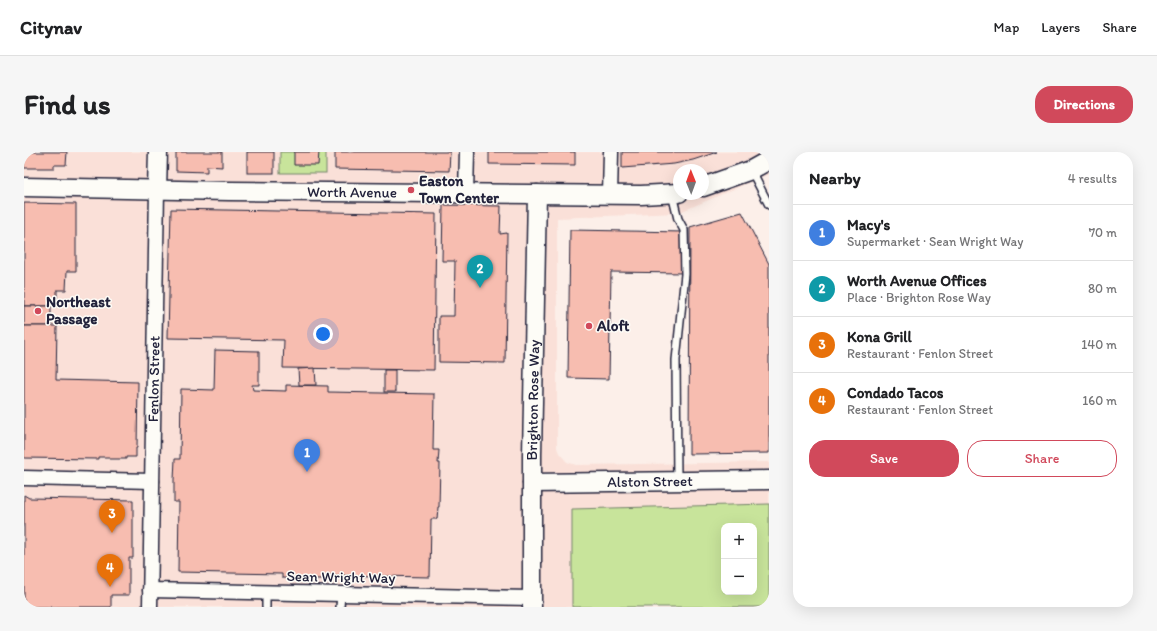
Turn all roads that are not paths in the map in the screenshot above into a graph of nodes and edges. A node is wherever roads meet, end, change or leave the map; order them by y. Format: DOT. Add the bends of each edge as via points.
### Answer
graph roads {
  1 [pos="158,152"];
  2 [pos="467,152"];
  3 [pos="611,152"];
  4 [pos="769,160"];
  5 [pos="751,170"];
  6 [pos="709,185"];
  7 [pos="24,187"];
  8 [pos="157,190"];
  9 [pos="466,193"];
  10 [pos="673,193"];
  11 [pos="537,194"];
  12 [pos="610,195"];
  13 [pos="677,200"];
  14 [pos="769,205"];
  15 [pos="24,478"];
  16 [pos="769,480"];
  17 [pos="152,481"];
  18 [pos="677,481"];
  19 [pos="532,483"];
  20 [pos="150,590"];
  21 [pos="266,593"];
  22 [pos="340,601"];
  23 [pos="532,602"];
  24 [pos="150,607"];
  25 [pos="266,607"];
  1 -- 8 [label="street, Fenlon Street"];
  2 -- 9 [label="street"];
  3 -- 12 [label="street"];
  4 -- 5 [label="street"];
  5 -- 6 [label="street"];
  5 -- 14 [label="lane"];
  7 -- 8 [label="street, Worth Avenue"];
  8 -- 9 [label="street, Worth Avenue"];
  8 -- 17 [label="street, Fenlon Street"];
  9 -- 11 [label="street, Worth Avenue"];
  10 -- 12 [label="street, Worth Avenue"];
  11 -- 12 [label="street, Worth Avenue"];
  11 -- 19 [label="street, Brighton Rose Way"];
  13 -- 18 [label="lane" via="678,219 684,230 685,274 676,360"];
  15 -- 17 [label="street"];
  16 -- 18 [label="street, Alston Street"];
  17 -- 20 [label="street, Fenlon Street"];
  18 -- 19 [label="street, Alston Street"];
  19 -- 23 [label="street, Brighton Rose Way"];
  20 -- 21 [label="street, Sean Wright Way"];
  20 -- 24 [label="street, Fenlon Street"];
  21 -- 22 [label="street, Sean Wright Way"];
  21 -- 25 [label="lane"];
  22 -- 23 [label="street, Sean Wright Way"];
}
